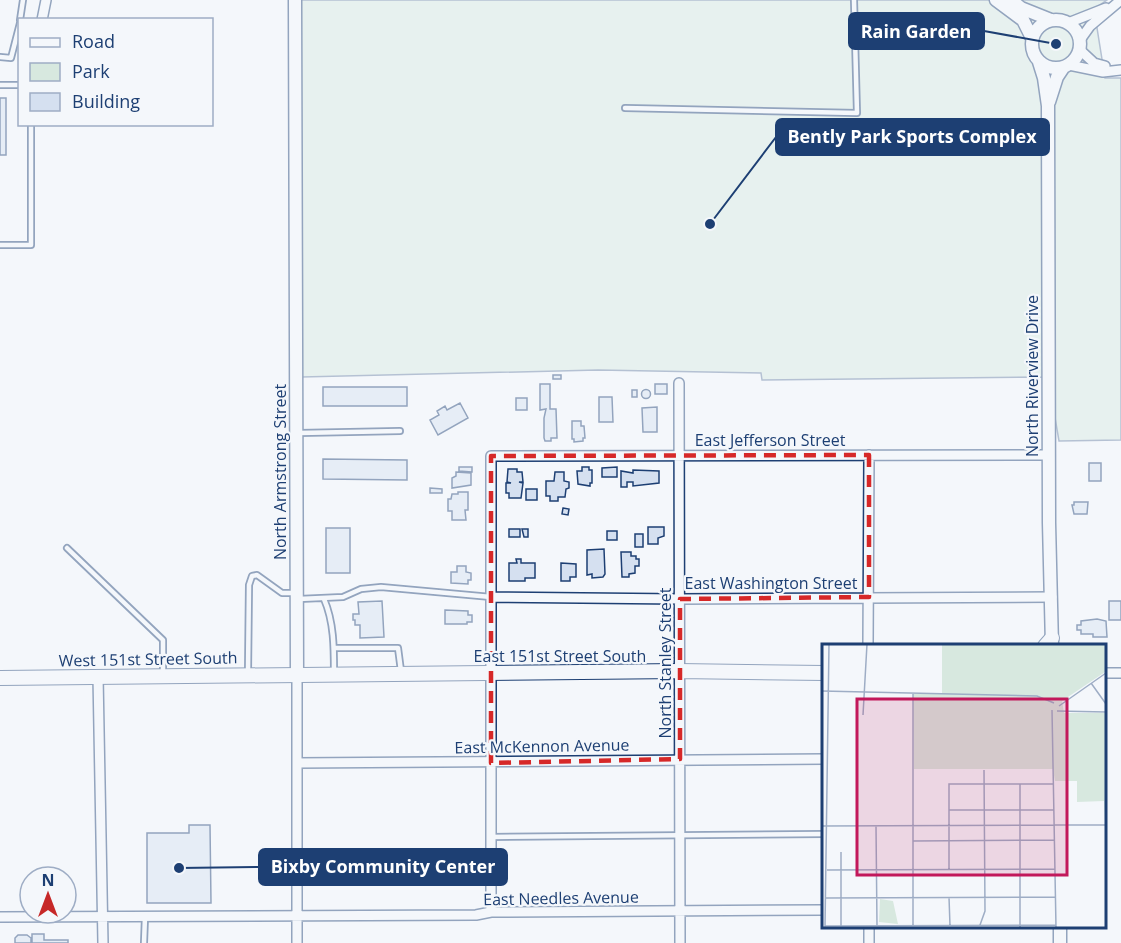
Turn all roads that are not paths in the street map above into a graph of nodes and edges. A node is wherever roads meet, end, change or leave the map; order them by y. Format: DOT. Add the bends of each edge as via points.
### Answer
graph roads {
  1 [pos="23,0"];
  2 [pos="46,0"];
  3 [pos="295,0"];
  4 [pos="854,0"];
  5 [pos="996,0"];
  6 [pos="1011,0"];
  7 [pos="1118,3"];
  8 [pos="20,18"];
  9 [pos="42,18"];
  10 [pos="1051,20"];
  11 [pos="1068,23"];
  12 [pos="18,29"];
  13 [pos="1032,38"];
  14 [pos="1080,45"];
  15 [pos="0,57"];
  16 [pos="1039,62"];
  17 [pos="1066,67"];
  18 [pos="1118,70"];
  19 [pos="0,85"];
  20 [pos="18,85"];
  21 [pos="1048,106"];
  22 [pos="625,108"];
  23 [pos="31,126"];
  24 [pos="0,245"];
  25 [pos="679,383"];
  26 [pos="400,431"];
  27 [pos="296,434"];
  28 [pos="680,455"];
  29 [pos="869,455"];
  30 [pos="1049,455"];
  31 [pos="67,548"];
  32 [pos="296,596"];
  33 [pos="492,597"];
  34 [pos="869,597"];
  35 [pos="1052,597"];
  36 [pos="324,599"];
  37 [pos="680,599"];
  38 [pos="1050,643"];
  39 [pos="868,644"];
  40 [pos="334,648"];
  41 [pos="679,671"];
  42 [pos="490,673"];
  43 [pos="822,673"];
  44 [pos="297,674"];
  45 [pos="334,674"];
  46 [pos="401,674"];
  47 [pos="163,675"];
  48 [pos="248,675"];
  49 [pos="98,676"];
  50 [pos="0,678"];
  51 [pos="680,759"];
  52 [pos="822,759"];
  53 [pos="297,763"];
  54 [pos="492,763"];
  55 [pos="822,834"];
  56 [pos="680,836"];
  57 [pos="492,837"];
  58 [pos="822,910"];
  59 [pos="680,911"];
  60 [pos="491,912"];
  61 [pos="298,915"];
  62 [pos="145,916"];
  63 [pos="0,917"];
  64 [pos="103,917"];
  65 [pos="103,943"];
  66 [pos="144,943"];
  67 [pos="297,943"];
  68 [pos="680,943"];
  1 -- 8 [label="lane"];
  2 -- 9 [label="street"];
  3 -- 27 [label="street, North Armstrong Street"];
  4 -- 22 [label="lane" via="857,113"];
  5 -- 13 [label="street" via="1023,20"];
  6 -- 10 [label="street"];
  7 -- 11 [label="street"];
  7 -- 14 [label="street" via="1090,26"];
  10 -- 11 [label="street"];
  10 -- 13 [label="street" via="1041,25"];
  11 -- 14 [label="street" via="1074,27"];
  12 -- 15 [label="lane" via="11,58"];
  13 -- 16 [label="street" via="1031,46"];
  14 -- 17 [label="street" via="1074,61"];
  14 -- 18 [label="street" via="1094,63"];
  16 -- 17 [label="street" via="1046,67"];
  16 -- 21 [label="street, North Riverview Drive"];
  17 -- 18 [label="street"];
  17 -- 21 [label="street, North Riverview Drive" via="1057,77"];
  19 -- 20 [label="lane"];
  21 -- 30 [label="street, North Riverview Drive"];
  23 -- 24 [label="lane" via="31,245"];
  25 -- 28 [label="street, North Stanley Street"];
  26 -- 27 [label="lane"];
  27 -- 32 [label="street, North Armstrong Street"];
  28 -- 29 [label="street, East Jefferson Street"];
  28 -- 33 [label="street, East Jefferson Street" via="491,456"];
  28 -- 37 [label="street, North Stanley Street"];
  29 -- 30 [label="street, East Jefferson Street"];
  29 -- 34 [label="street"];
  30 -- 35 [label="street, North Riverview Drive"];
  31 -- 47 [label="lane" via="163,640"];
  32 -- 36 [label="lane"];
  32 -- 44 [label="street, North Armstrong Street"];
  32 -- 48 [label="lane" via="282,593 257,575 252,576"];
  33 -- 36 [label="lane" via="371,588"];
  33 -- 37 [label="street, East Washington Street"];
  33 -- 42 [label="street"];
  34 -- 35 [label="street, East Washington Street"];
  34 -- 37 [label="street, East Washington Street"];
  34 -- 39 [label="street"];
  35 -- 38 [label="street, North Riverview Drive"];
  36 -- 40 [label="lane"];
  37 -- 41 [label="street, North Stanley Street"];
  40 -- 45 [label="lane"];
  40 -- 46 [label="lane" via="398,648"];
  41 -- 42 [label="main road, East 151st Street South"];
  41 -- 43 [label="main road, East 151st Street South"];
  41 -- 51 [label="street, North Stanley Street"];
  42 -- 46 [label="main road, East 151st Street South"];
  42 -- 54 [label="street"];
  44 -- 45 [label="main road, East 151st Street South"];
  44 -- 48 [label="main road, West 151st Street South"];
  44 -- 53 [label="street, North Armstrong Street"];
  45 -- 46 [label="main road, East 151st Street South"];
  47 -- 48 [label="main road, West 151st Street South"];
  47 -- 49 [label="main road, West 151st Street South"];
  49 -- 50 [label="main road, West 151st Street South"];
  49 -- 64 [label="street"];
  51 -- 52 [label="street, East McKennon Avenue"];
  51 -- 54 [label="street, East McKennon Avenue"];
  51 -- 56 [label="street, North Stanley Street"];
  53 -- 54 [label="street, East McKennon Avenue"];
  53 -- 61 [label="street, North Armstrong Street"];
  54 -- 57 [label="street"];
  55 -- 56 [label="lane"];
  56 -- 57 [label="lane"];
  56 -- 59 [label="street, North Stanley Street"];
  57 -- 60 [label="street"];
  58 -- 59 [label="street, East Needles Avenue"];
  59 -- 60 [label="street, East Needles Avenue"];
  59 -- 68 [label="street, North Stanley Street"];
  60 -- 61 [label="street, East Needles Avenue"];
  61 -- 62 [label="street, East Needles Avenue"];
  61 -- 67 [label="street, North Armstrong Street"];
  62 -- 64 [label="street, East Needles Avenue"];
  62 -- 66 [label="lane"];
  63 -- 64 [label="street, East Needles Avenue"];
  64 -- 65 [label="street"];
}
